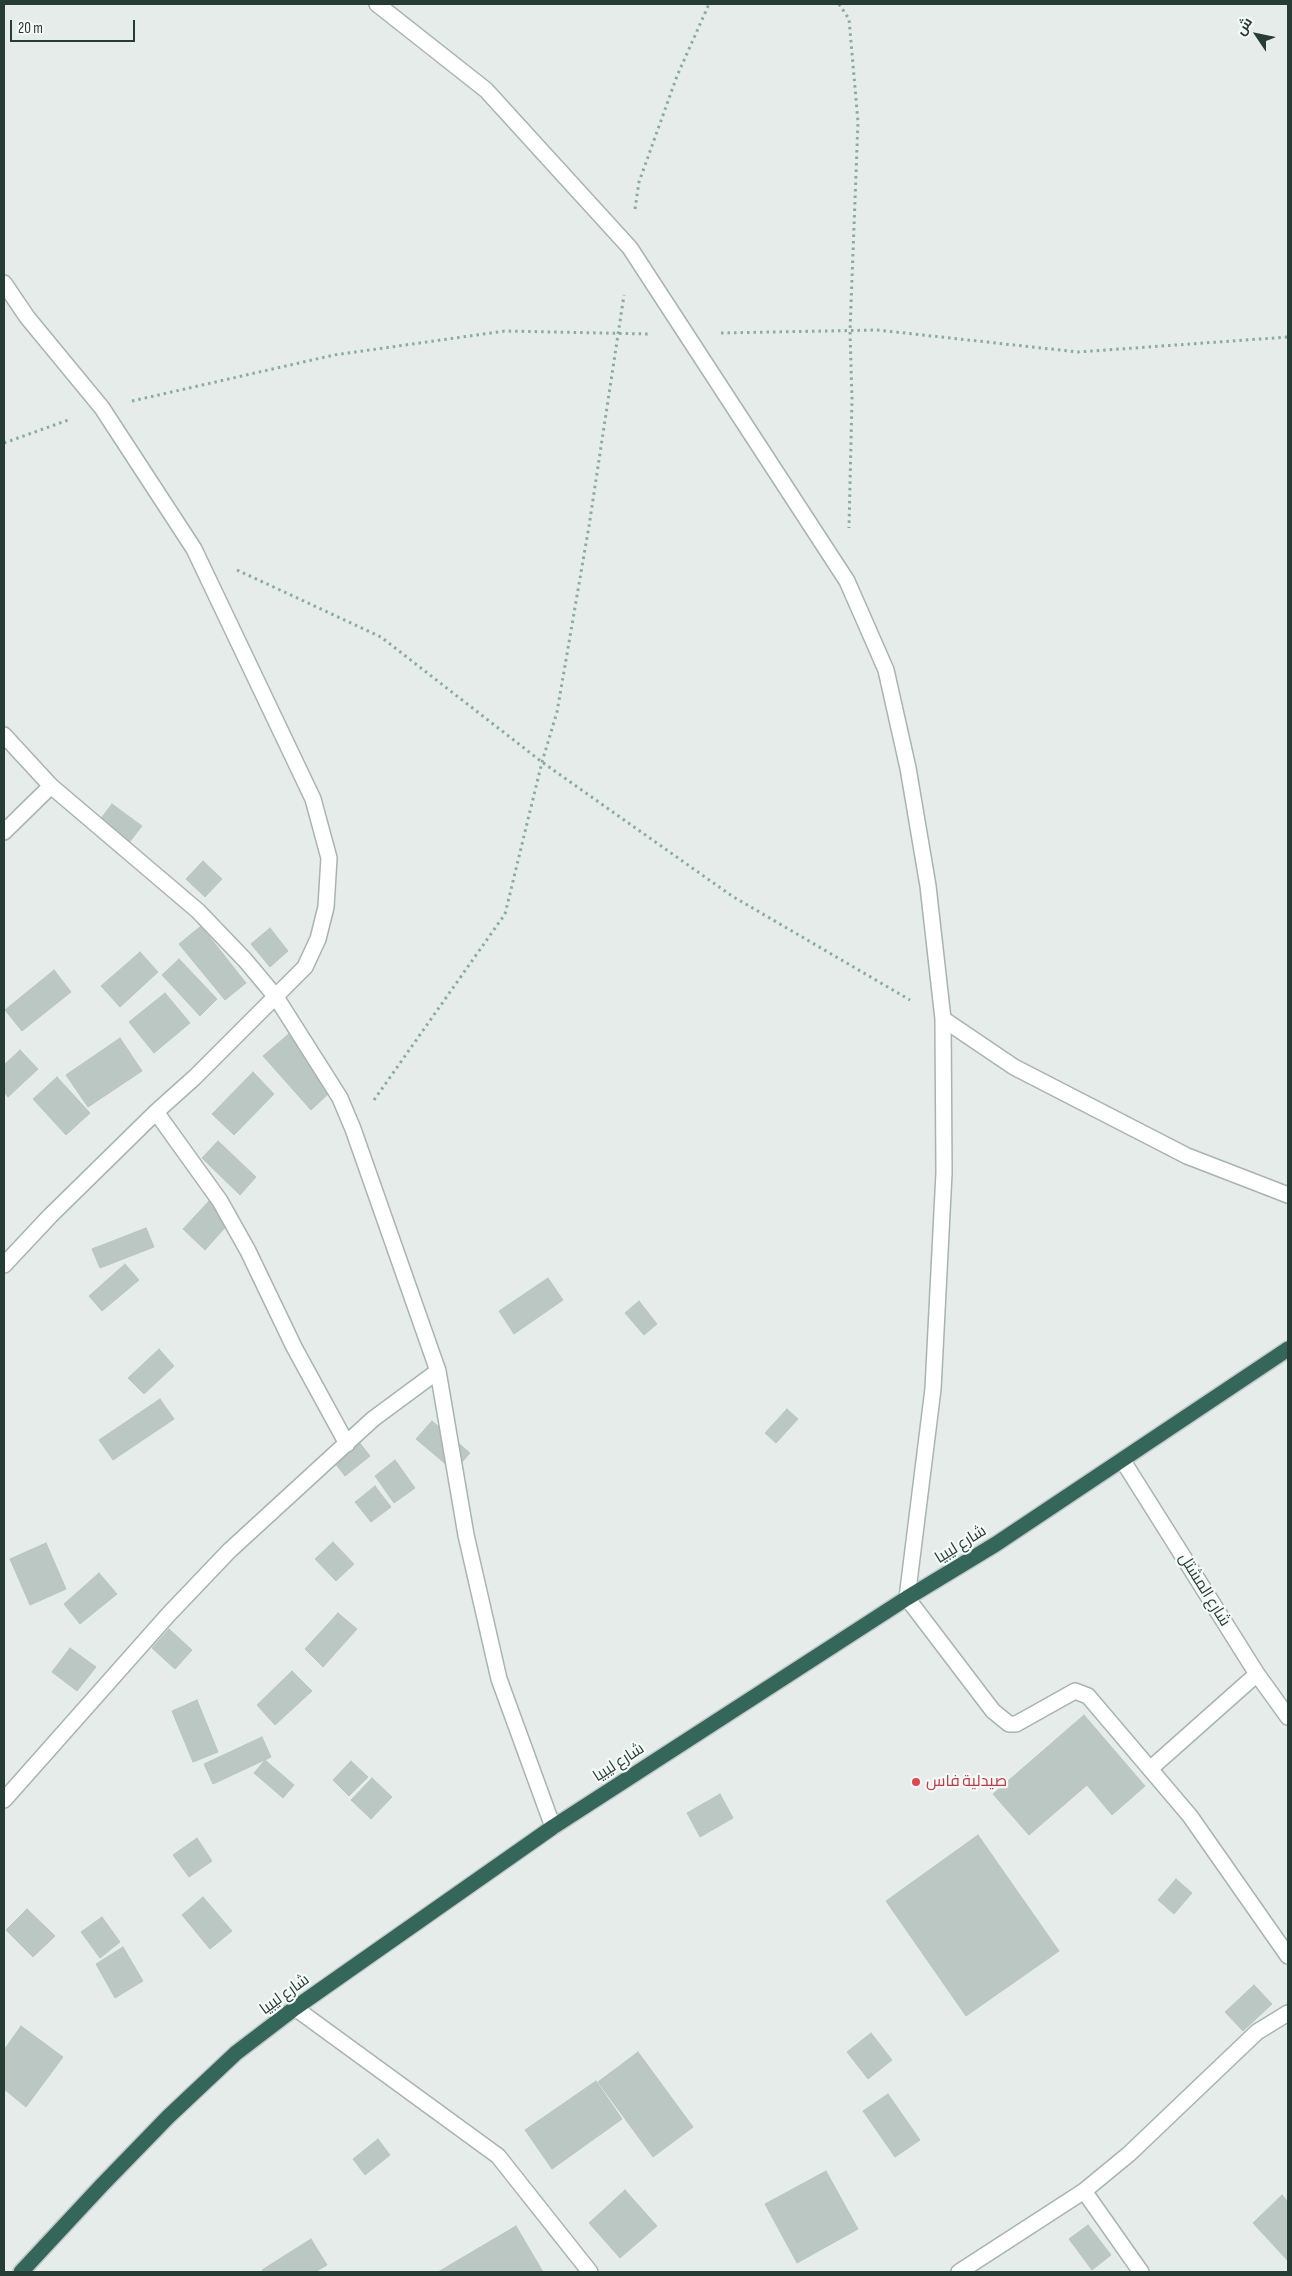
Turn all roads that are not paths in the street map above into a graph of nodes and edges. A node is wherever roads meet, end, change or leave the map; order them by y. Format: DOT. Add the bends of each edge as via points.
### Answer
graph roads {
  1 [pos="377,4"];
  2 [pos="4,283"];
  3 [pos="4,302"];
  4 [pos="27,317"];
  5 [pos="4,735"];
  6 [pos="51,786"];
  7 [pos="4,832"];
  8 [pos="276,997"];
  9 [pos="943,1019"];
  10 [pos="156,1112"];
  11 [pos="1288,1195"];
  12 [pos="4,1265"];
  13 [pos="1288,1349"];
  14 [pos="438,1371"];
  15 [pos="346,1444"];
  16 [pos="1123,1461"];
  17 [pos="908,1598"];
  18 [pos="1257,1674"];
  19 [pos="1288,1717"];
  20 [pos="1150,1769"];
  21 [pos="4,1800"];
  22 [pos="553,1827"];
  23 [pos="1288,1956"];
  24 [pos="295,2008"];
  25 [pos="1288,2013"];
  26 [pos="1084,2191"];
  27 [pos="21,2272"];
  28 [pos="590,2272"];
  29 [pos="959,2272"];
  30 [pos="1141,2272"];
  1 -- 9 [label="street" via="486,90 630,248 847,581 886,670 908,768 928,886"];
  2 -- 4 [label="street"];
  3 -- 4 [label="street"];
  4 -- 8 [label="street" via="102,408 194,549 313,799 329,858 326,906 318,939 305,967"];
  5 -- 6 [label="street"];
  6 -- 7 [label="street"];
  6 -- 8 [label="street" via="198,911"];
  8 -- 10 [label="street"];
  8 -- 14 [label="street" via="340,1098"];
  9 -- 11 [label="street" via="1014,1067 1179,1152"];
  9 -- 17 [label="street" via="944,1173 933,1389"];
  10 -- 12 [label="street"];
  10 -- 15 [label="street" via="220,1201"];
  13 -- 16 [label="highway, شارع ليبيا"];
  14 -- 15 [label="street" via="373,1419"];
  14 -- 22 [label="street" via="466,1534 499,1679"];
  15 -- 21 [label="street" via="229,1551 168,1614"];
  16 -- 17 [label="highway, شارع ليبيا"];
  16 -- 18 [label="street, شارع المشتل"];
  17 -- 20 [label="street" via="1002,1720 1016,1724 1079,1691 1088,1696"];
  17 -- 22 [label="highway, شارع ليبيا"];
  18 -- 19 [label="street, شارع المشتل"];
  18 -- 20 [label="street"];
  20 -- 23 [label="street" via="1190,1816"];
  22 -- 24 [label="highway, شارع ليبيا"];
  24 -- 27 [label="highway, شارع ليبيا" via="236,2054 168,2117"];
  24 -- 28 [label="street" via="498,2156"];
  25 -- 26 [label="street" via="1257,2032 1129,2154"];
  26 -- 29 [label="street"];
  26 -- 30 [label="street"];
}
